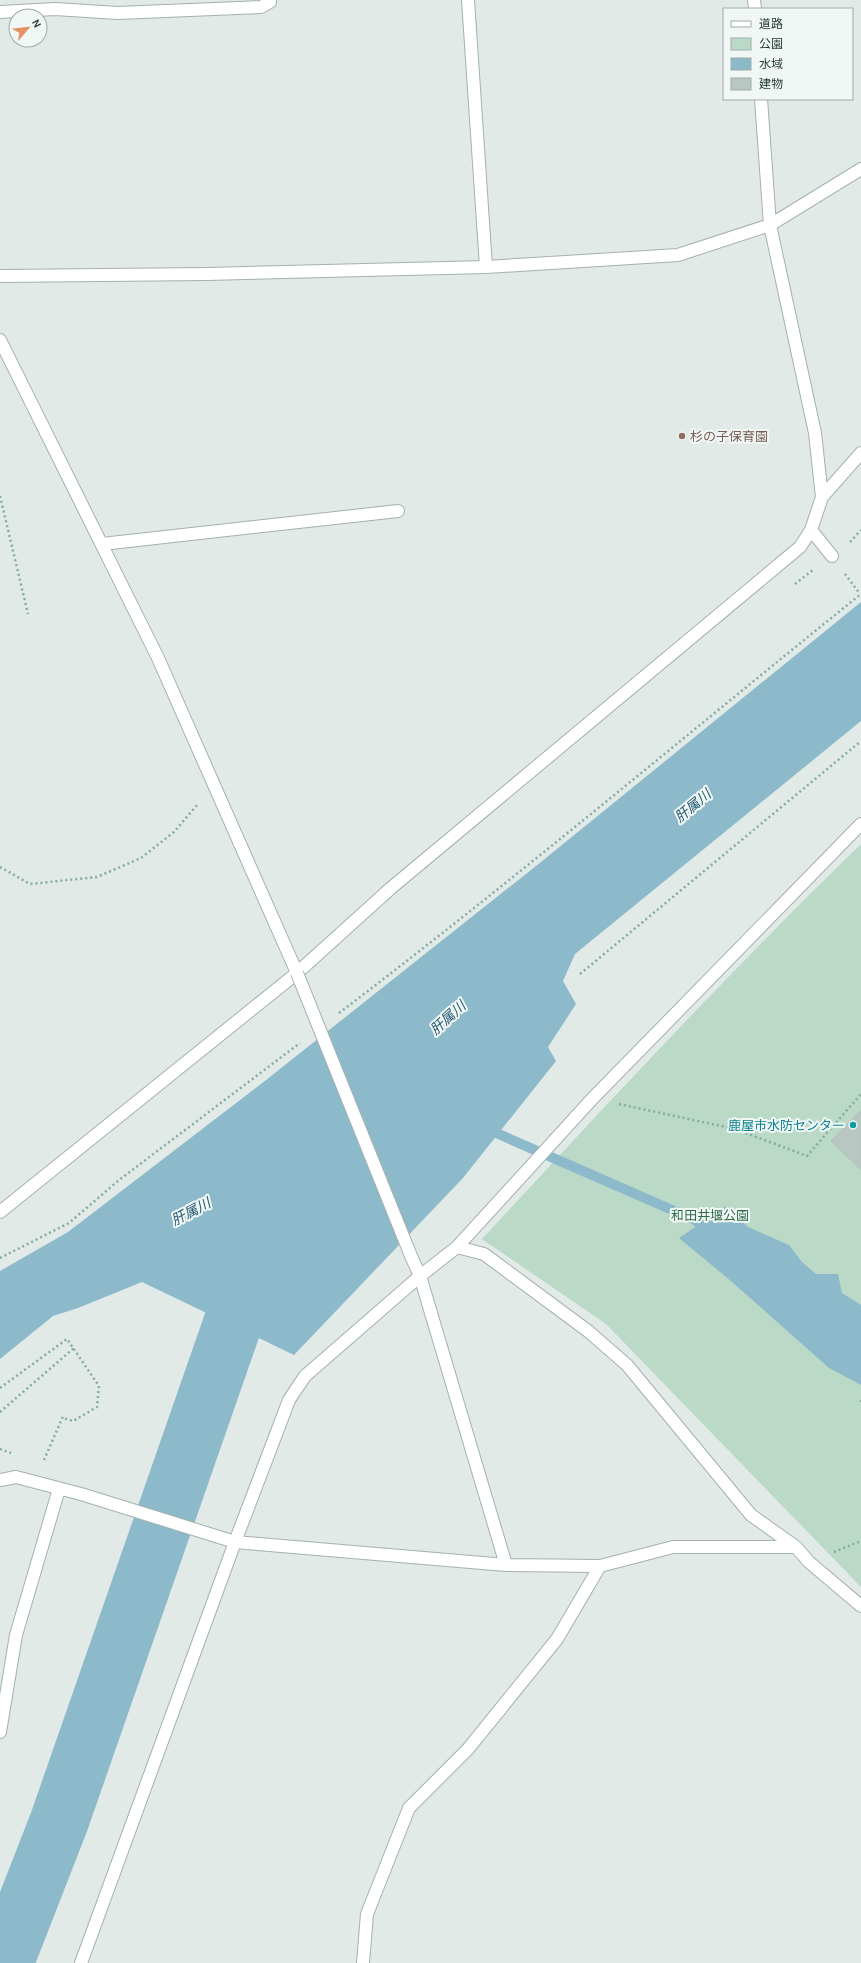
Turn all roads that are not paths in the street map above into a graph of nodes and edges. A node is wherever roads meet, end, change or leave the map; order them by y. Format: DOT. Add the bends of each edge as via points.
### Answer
graph roads {
  1 [pos="270,0"];
  2 [pos="468,0"];
  3 [pos="0,12"];
  4 [pos="761,100"];
  5 [pos="861,168"];
  6 [pos="770,225"];
  7 [pos="486,267"];
  8 [pos="0,276"];
  9 [pos="0,340"];
  10 [pos="861,453"];
  11 [pos="822,498"];
  12 [pos="398,511"];
  13 [pos="810,530"];
  14 [pos="102,544"];
  15 [pos="832,556"];
  16 [pos="861,824"];
  17 [pos="296,973"];
  18 [pos="0,1212"];
  19 [pos="457,1247"];
  20 [pos="420,1276"];
  21 [pos="0,1480"];
  22 [pos="59,1489"];
  23 [pos="235,1542"];
  24 [pos="796,1547"];
  25 [pos="506,1565"];
  26 [pos="600,1566"];
  27 [pos="861,1606"];
  28 [pos="0,1732"];
  29 [pos="81,1963"];
  30 [pos="363,1963"];
  1 -- 3 [label="street" via="261,7 118,13 55,9"];
  2 -- 7 [label="street"];
  4 -- 6 [label="street"];
  5 -- 6 [label="street"];
  6 -- 7 [label="street" via="678,255"];
  6 -- 11 [label="street" via="815,433"];
  7 -- 8 [label="street"];
  9 -- 14 [label="street"];
  10 -- 11 [label="street"];
  11 -- 13 [label="street"];
  12 -- 14 [label="street"];
  13 -- 15 [label="street"];
  13 -- 17 [label="street" via="800,547 391,888"];
  14 -- 17 [label="street" via="158,658"];
  16 -- 19 [label="street" via="593,1098"];
  17 -- 18 [label="street"];
  17 -- 20 [label="street, bridge"];
  19 -- 20 [label="street"];
  19 -- 24 [label="street" via="484,1254 588,1331 627,1365 751,1515"];
  20 -- 23 [label="street" via="305,1376 289,1400"];
  20 -- 25 [label="street"];
  21 -- 22 [label="street" via="16,1477"];
  22 -- 23 [label="street"];
  22 -- 28 [label="street" via="16,1635"];
  23 -- 25 [label="street"];
  23 -- 29 [label="street"];
  24 -- 26 [label="street" via="673,1547"];
  24 -- 27 [label="street" via="809,1562"];
  25 -- 26 [label="street"];
  26 -- 30 [label="street" via="557,1639 468,1749 409,1808 367,1914"];
}
